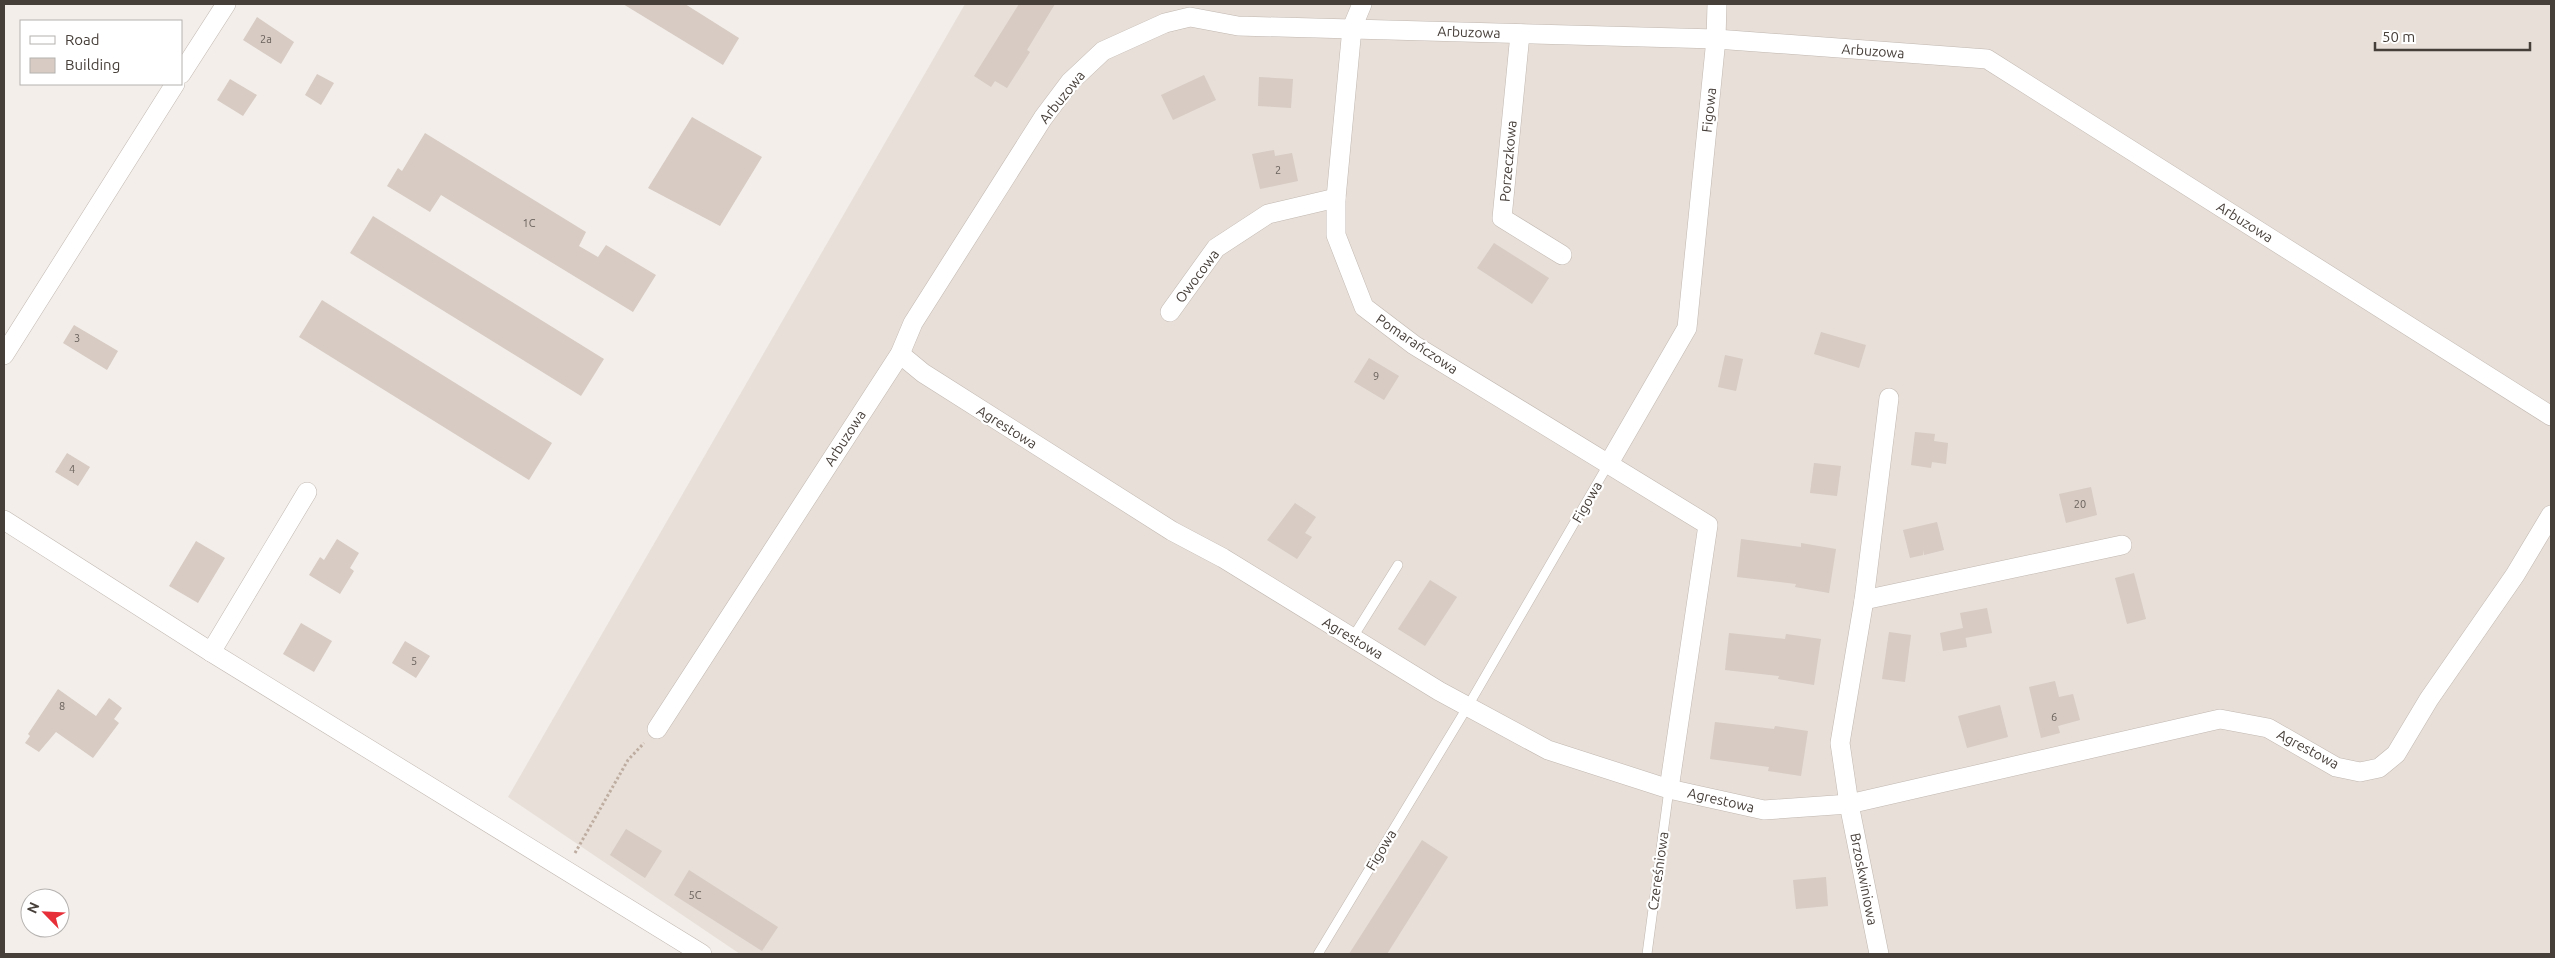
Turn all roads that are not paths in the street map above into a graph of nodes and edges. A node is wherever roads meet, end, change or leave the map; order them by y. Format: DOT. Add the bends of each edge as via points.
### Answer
graph roads {
  1 [pos="226,4"];
  2 [pos="1362,4"];
  3 [pos="1717,4"];
  4 [pos="1190,10"];
  5 [pos="1352,28"];
  6 [pos="1520,34"];
  7 [pos="1716,39"];
  8 [pos="182,72"];
  9 [pos="174,85"];
  10 [pos="1336,198"];
  11 [pos="1562,255"];
  12 [pos="1170,312"];
  13 [pos="900,354"];
  14 [pos="4,355"];
  15 [pos="1889,398"];
  16 [pos="2551,416"];
  17 [pos="1609,463"];
  18 [pos="307,492"];
  19 [pos="2551,515"];
  20 [pos="4,520"];
  21 [pos="2122,545"];
  22 [pos="1398,565"];
  23 [pos="1864,600"];
  24 [pos="1353,637"];
  25 [pos="211,652"];
  26 [pos="1468,706"];
  27 [pos="657,729"];
  28 [pos="1669,789"];
  29 [pos="1849,804"];
  30 [pos="702,954"];
  31 [pos="1318,954"];
  32 [pos="1647,954"];
  33 [pos="1879,954"];
  1 -- 8 [label="street"];
  2 -- 5 [label="street, Pomarańczowa"];
  3 -- 7 [label="street, Figowa"];
  4 -- 5 [label="street, Arbuzowa" via="1238,26"];
  4 -- 13 [label="street, Arbuzowa" via="1103,51 1070,82 1043,118 918,314"];
  5 -- 6 [label="street, Arbuzowa"];
  5 -- 10 [label="street, Pomarańczowa"];
  6 -- 7 [label="street, Arbuzowa"];
  6 -- 11 [label="street, Porzeczkowa" via="1502,218"];
  7 -- 16 [label="street, Arbuzowa" via="1987,59"];
  7 -- 17 [label="street, Figowa" via="1687,328"];
  9 -- 14 [label="street"];
  10 -- 12 [label="street, Owocowa" via="1268,214 1216,248"];
  10 -- 17 [label="street, Pomarańczowa" via="1336,235 1364,307 1414,345"];
  13 -- 24 [label="street, Agrestowa" via="931,379 1172,531"];
  13 -- 27 [label="street, Arbuzowa"];
  15 -- 23 [label="street"];
  17 -- 26 [label="lane, Figowa"];
  17 -- 28 [label="street, Pomarańczowa" via="1708,525"];
  18 -- 25 [label="street"];
  19 -- 29 [label="street, Agrestowa" via="2396,754 2379,768 2360,772 2336,767 2268,728 2220,719"];
  20 -- 25 [label="street"];
  21 -- 23 [label="street"];
  22 -- 24 [label="lane"];
  23 -- 29 [label="street" via="1840,742"];
  24 -- 26 [label="street, Agrestowa"];
  25 -- 30 [label="street"];
  26 -- 28 [label="street, Agrestowa" via="1548,750"];
  26 -- 31 [label="lane, Figowa"];
  28 -- 29 [label="street, Agrestowa" via="1764,810"];
  28 -- 32 [label="lane, Czereśniowa"];
  29 -- 33 [label="street, Brzoskwiniowa"];
}
